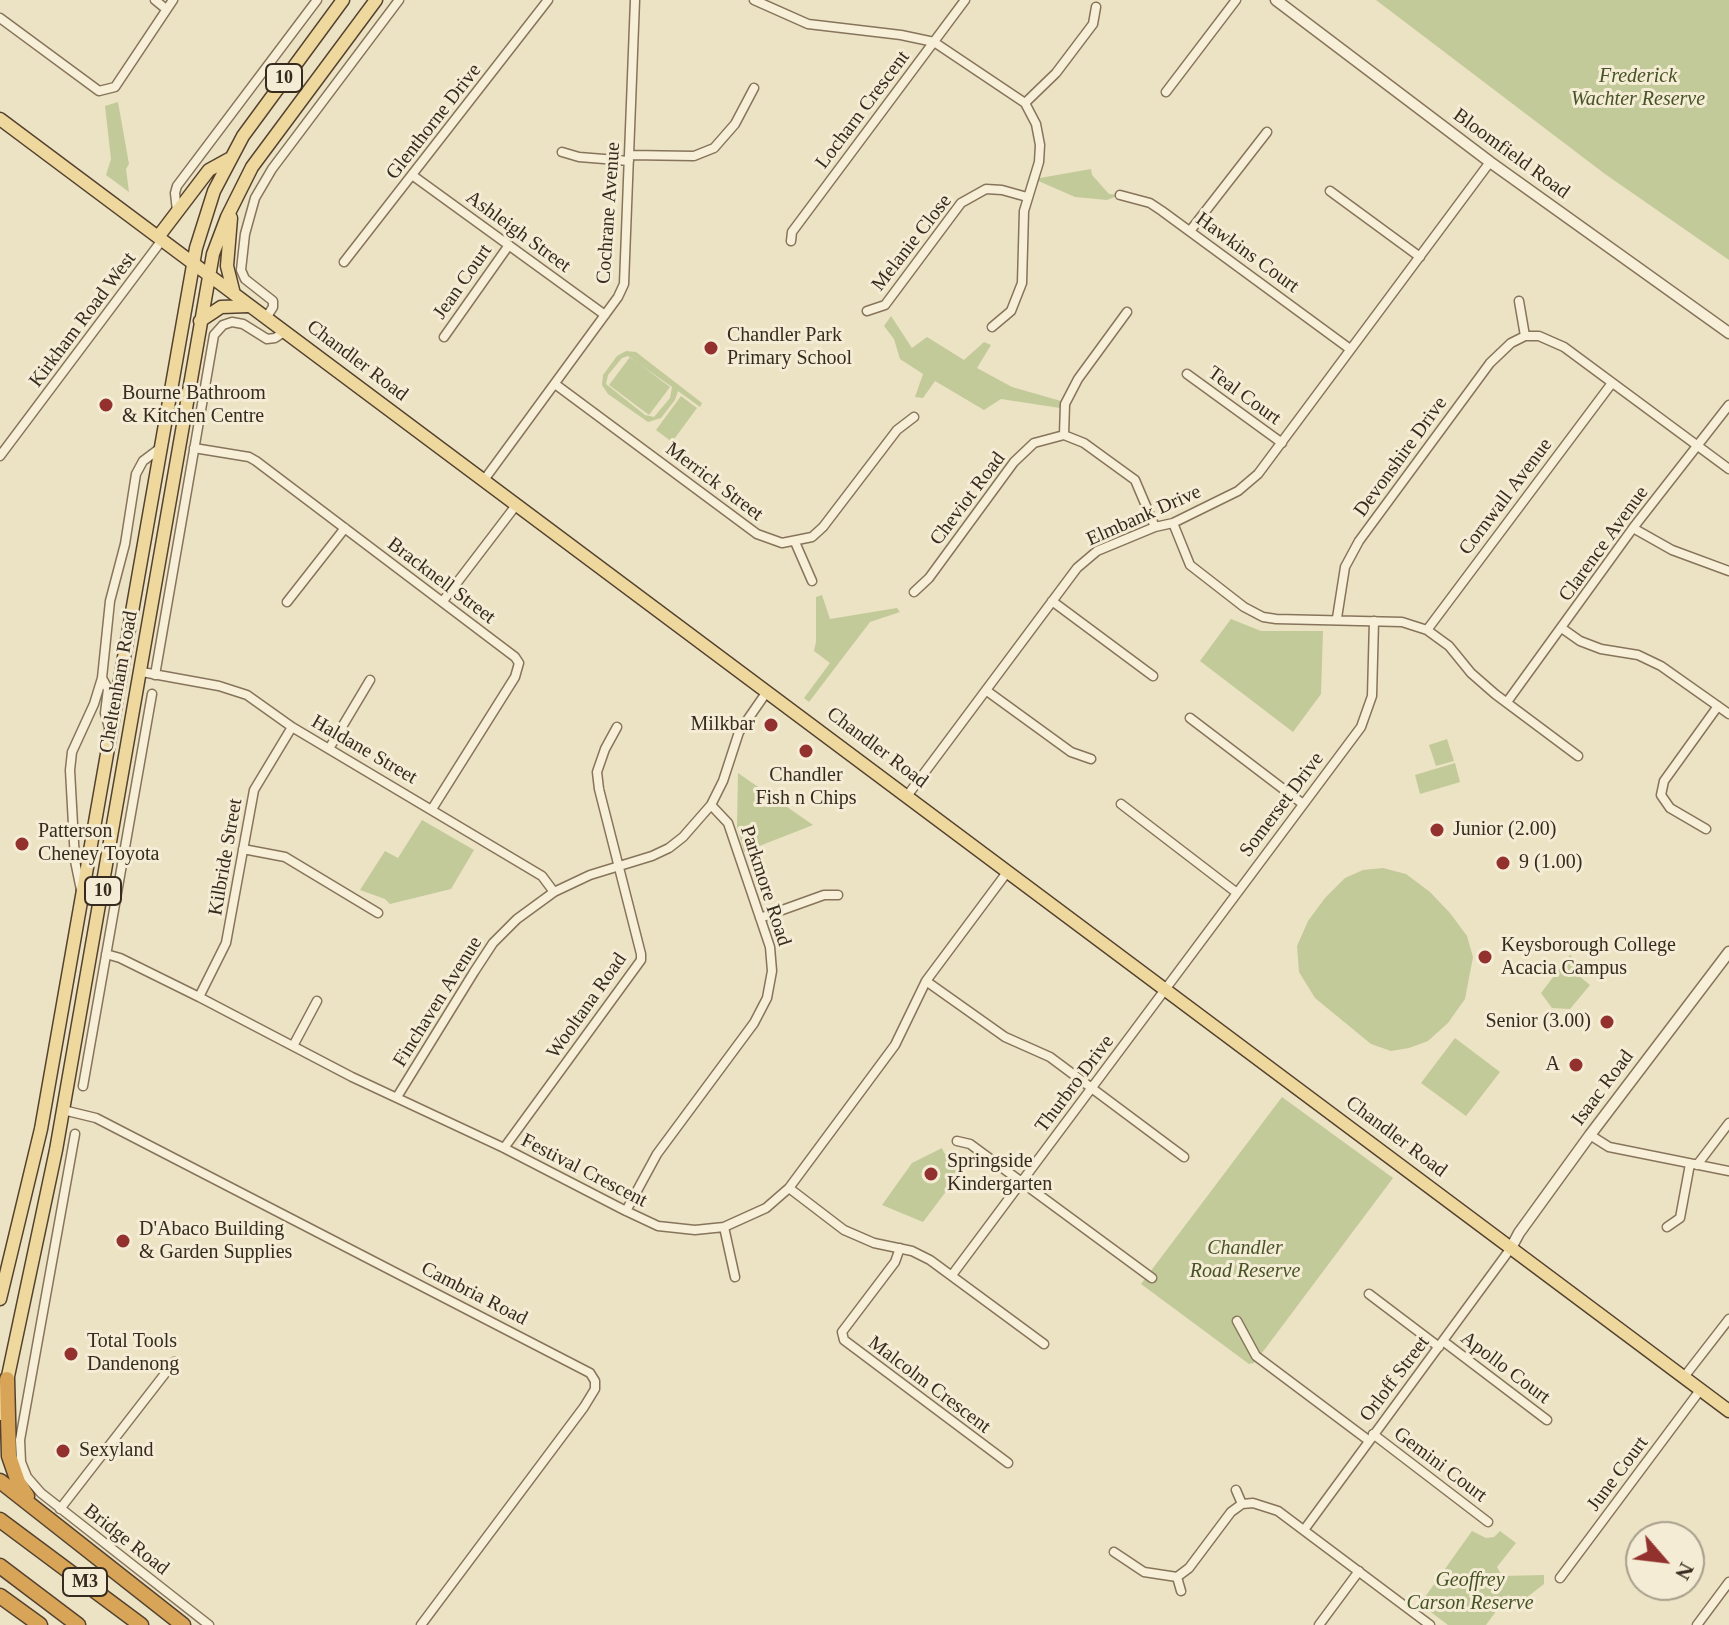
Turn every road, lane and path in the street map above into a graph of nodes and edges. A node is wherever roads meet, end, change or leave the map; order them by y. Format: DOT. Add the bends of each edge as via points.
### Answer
graph roads {
  1 [pos="155,0"];
  2 [pos="173,0"];
  3 [pos="317,0"];
  4 [pos="343,0"];
  5 [pos="376,0"];
  6 [pos="399,0"];
  7 [pos="548,0"];
  8 [pos="635,0"];
  9 [pos="754,0"];
  10 [pos="965,0"];
  11 [pos="1236,0"];
  12 [pos="1276,0"];
  13 [pos="1096,7"];
  14 [pos="166,9"];
  15 [pos="0,18"];
  16 [pos="934,42"];
  17 [pos="754,88"];
  18 [pos="1166,92"];
  19 [pos="1025,103"];
  20 [pos="0,119"];
  21 [pos="1267,132"];
  22 [pos="562,152"];
  23 [pos="629,158"];
  24 [pos="229,159"];
  25 [pos="1490,162"];
  26 [pos="412,175"];
  27 [pos="1330,191"];
  28 [pos="1120,195"];
  29 [pos="1027,197"];
  30 [pos="233,203"];
  31 [pos="177,212"];
  32 [pos="1190,231"];
  33 [pos="160,239"];
  34 [pos="791,241"];
  35 [pos="509,245"];
  36 [pos="1420,257"];
  37 [pos="344,262"];
  38 [pos="192,263"];
  39 [pos="209,275"];
  40 [pos="234,294"];
  41 [pos="1519,301"];
  42 [pos="250,306"];
  43 [pos="867,311"];
  44 [pos="1127,312"];
  45 [pos="605,315"];
  46 [pos="266,318"];
  47 [pos="200,321"];
  48 [pos="992,327"];
  49 [pos="284,332"];
  50 [pos="1729,333"];
  51 [pos="1525,336"];
  52 [pos="444,337"];
  53 [pos="1350,349"];
  54 [pos="1187,374"];
  55 [pos="1612,383"];
  56 [pos="555,384"];
  57 [pos="1729,405"];
  58 [pos="914,417"];
  59 [pos="1064,435"];
  60 [pos="1282,443"];
  61 [pos="1698,447"];
  62 [pos="194,448"];
  63 [pos="159,449"];
  64 [pos="0,456"];
  65 [pos="1729,469"];
  66 [pos="484,480"];
  67 [pos="517,504"];
  68 [pos="1173,523"];
  69 [pos="1155,527"];
  70 [pos="345,528"];
  71 [pos="1633,528"];
  72 [pos="795,542"];
  73 [pos="1729,571"];
  74 [pos="812,581"];
  75 [pos="914,592"];
  76 [pos="443,601"];
  77 [pos="1052,601"];
  78 [pos="287,602"];
  79 [pos="1337,618"];
  80 [pos="1374,621"];
  81 [pos="1563,629"];
  82 [pos="1427,630"];
  83 [pos="142,672"];
  84 [pos="155,675"];
  85 [pos="1153,676"];
  86 [pos="102,678"];
  87 [pos="370,680"];
  88 [pos="987,691"];
  89 [pos="766,693"];
  90 [pos="152,694"];
  91 [pos="117,697"];
  92 [pos="1507,702"];
  93 [pos="1718,706"];
  94 [pos="1729,714"];
  95 [pos="1190,718"];
  96 [pos="292,727"];
  97 [pos="617,727"];
  98 [pos="110,732"];
  99 [pos="330,747"];
  100 [pos="1578,756"];
  101 [pos="1091,759"];
  102 [pos="907,796"];
  103 [pos="1121,804"];
  104 [pos="1303,804"];
  105 [pos="711,805"];
  106 [pos="432,809"];
  107 [pos="1706,829"];
  108 [pos="243,849"];
  109 [pos="619,866"];
  110 [pos="1008,871"];
  111 [pos="554,892"];
  112 [pos="1237,893"];
  113 [pos="838,895"];
  114 [pos="82,899"];
  115 [pos="378,913"];
  116 [pos="760,918"];
  117 [pos="1729,952"];
  118 [pos="106,954"];
  119 [pos="926,981"];
  120 [pos="1165,989"];
  121 [pos="199,997"];
  122 [pos="317,1001"];
  123 [pos="91,1041"];
  124 [pos="293,1046"];
  125 [pos="74,1050"];
  126 [pos="83,1086"];
  127 [pos="1093,1087"];
  128 [pos="397,1097"];
  129 [pos="44,1109"];
  130 [pos="63,1110"];
  131 [pos="1729,1123"];
  132 [pos="75,1134"];
  133 [pos="1590,1135"];
  134 [pos="957,1141"];
  135 [pos="504,1148"];
  136 [pos="56,1150"];
  137 [pos="1184,1157"];
  138 [pos="1694,1165"];
  139 [pos="69,1170"];
  140 [pos="1729,1171"];
  141 [pos="1022,1181"];
  142 [pos="789,1188"];
  143 [pos="626,1211"];
  144 [pos="724,1227"];
  145 [pos="1667,1227"];
  146 [pos="900,1248"];
  147 [pos="1511,1248"];
  148 [pos="952,1275"];
  149 [pos="735,1277"];
  150 [pos="1152,1278"];
  151 [pos="1369,1294"];
  152 [pos="0,1299"];
  153 [pos="1729,1319"];
  154 [pos="1237,1321"];
  155 [pos="1044,1344"];
  156 [pos="1441,1344"];
  157 [pos="174,1362"];
  158 [pos="1684,1377"];
  159 [pos="7,1379"];
  160 [pos="1701,1389"];
  161 [pos="26,1406"];
  162 [pos="1729,1411"];
  163 [pos="4,1419"];
  164 [pos="1547,1420"];
  165 [pos="1371,1437"];
  166 [pos="1008,1463"];
  167 [pos="0,1481"];
  168 [pos="1236,1490"];
  169 [pos="1242,1504"];
  170 [pos="60,1509"];
  171 [pos="0,1520"];
  172 [pos="1488,1522"];
  173 [pos="58,1528"];
  174 [pos="1304,1530"];
  175 [pos="1114,1552"];
  176 [pos="3,1569"];
  177 [pos="1359,1571"];
  178 [pos="1177,1577"];
  179 [pos="1560,1578"];
  180 [pos="1729,1582"];
  181 [pos="1181,1591"];
  182 [pos="0,1596"];
  183 [pos="0,1609"];
  184 [pos="21,1611"];
  185 [pos="40,1625"];
  186 [pos="78,1625"];
  187 [pos="141,1625"];
  188 [pos="183,1625"];
  189 [pos="209,1625"];
  190 [pos="421,1625"];
  191 [pos="1319,1625"];
  192 [pos="1430,1625"];
  193 [pos="1697,1625"];
  1 -- 14 [label="street"];
  2 -- 14 [label="street"];
  3 -- 31 [label="street" via="177,186"];
  4 -- 24 [label="main road, Cheltenham Road / 10"];
  5 -- 30 [label="main road, Cheltenham Road / 10" via="262,153"];
  6 -- 46 [label="street" via="255,198 241,270 273,301"];
  7 -- 26 [label="street, Glenthorne Drive"];
  8 -- 23 [label="street, Cochrane Avenue"];
  9 -- 16 [label="street" via="808,24"];
  10 -- 16 [label="street, Locharn Crescent"];
  11 -- 18 [label="street"];
  12 -- 25 [label="street, Bloomfield Road"];
  13 -- 19 [label="street" via="1093,24"];
  14 -- 15 [label="street" via="115,87 99,91"];
  16 -- 19 [label="street"];
  16 -- 34 [label="street, Locharn Crescent" via="792,232"];
  17 -- 23 [label="street" via="735,124 714,148 694,156"];
  19 -- 29 [label="street" via="1040,145"];
  20 -- 33 [label="main road, Chandler Road"];
  21 -- 32 [label="street"];
  22 -- 23 [label="street"];
  23 -- 45 [label="street, Cochrane Avenue" via="624,284"];
  24 -- 31 [label="main road" via="213,166"];
  24 -- 38 [label="main road, Cheltenham Road / 10"];
  25 -- 36 [label="street, Elmbank Drive"];
  25 -- 50 [label="street, Bloomfield Road"];
  26 -- 35 [label="street, Ashleigh Street"];
  26 -- 37 [label="street, Glenthorne Drive"];
  27 -- 36 [label="street"];
  28 -- 32 [label="street, Hawkins Court" via="1150,203"];
  29 -- 43 [label="street, Melanie Close" via="986,189 961,203 885,305"];
  29 -- 48 [label="street" via="1018,298"];
  30 -- 39 [label="main road, Cheltenham Road / 10"];
  30 -- 40 [label="main road" via="226,258"];
  31 -- 33 [label="main road"];
  32 -- 53 [label="street, Hawkins Court"];
  33 -- 38 [label="main road, Chandler Road"];
  33 -- 64 [label="street, Kirkham Road West"];
  35 -- 45 [label="street, Ashleigh Street"];
  35 -- 52 [label="street, Jean Court"];
  36 -- 53 [label="street, Elmbank Drive"];
  38 -- 39 [label="main road, Chandler Road"];
  38 -- 63 [label="main road, Cheltenham Road / 10"];
  39 -- 40 [label="main road, Chandler Road"];
  39 -- 47 [label="main road, Cheltenham Road / 10"];
  40 -- 42 [label="main road, Chandler Road"];
  41 -- 51 [label="street"];
  42 -- 46 [label="main road, Chandler Road"];
  42 -- 47 [label="main road" via="225,306"];
  44 -- 59 [label="street" via="1065,404"];
  45 -- 56 [label="street, Cochrane Avenue"];
  46 -- 49 [label="main road, Chandler Road"];
  47 -- 83 [label="main road, Cheltenham Road / 10"];
  49 -- 62 [label="street, Cheltenham Road" via="266,339 238,322 216,331"];
  49 -- 66 [label="main road, Chandler Road"];
  51 -- 55 [label="street" via="1564,347"];
  51 -- 79 [label="street, Devonshire Drive" via="1490,363 1359,541 1345,567"];
  53 -- 60 [label="street, Elmbank Drive"];
  54 -- 60 [label="street, Teal Court"];
  55 -- 61 [label="street"];
  55 -- 82 [label="street, Cornwall Avenue"];
  56 -- 66 [label="street, Cochrane Avenue"];
  56 -- 72 [label="street, Merrick Street" via="757,534"];
  57 -- 61 [label="street, Clarence Avenue"];
  58 -- 72 [label="street" via="897,430 823,527"];
  59 -- 69 [label="street" via="1135,480"];
  59 -- 75 [label="street, Cheviot Road" via="1034,443 1014,462"];
  60 -- 68 [label="street, Elmbank Drive" via="1238,491"];
  61 -- 65 [label="street"];
  61 -- 71 [label="street, Clarence Avenue"];
  62 -- 70 [label="street, Bracknell Street" via="249,457"];
  62 -- 84 [label="street, Cheltenham Road"];
  63 -- 86 [label="street, Cheltenham Road" via="136,474 110,601"];
  63 -- 91 [label="main road, Cheltenham Road / 10"];
  66 -- 67 [label="main road, Chandler Road"];
  67 -- 76 [label="street"];
  67 -- 89 [label="main road, Chandler Road"];
  68 -- 69 [label="street, Elmbank Drive"];
  68 -- 79 [label="street" via="1190,565 1244,607 1276,619"];
  69 -- 77 [label="street, Elmbank Drive" via="1097,551"];
  70 -- 76 [label="street, Bracknell Street"];
  70 -- 78 [label="street"];
  71 -- 73 [label="street" via="1672,550"];
  71 -- 81 [label="street, Clarence Avenue"];
  72 -- 74 [label="street"];
  76 -- 106 [label="street, Bracknell Street" via="519,663"];
  77 -- 85 [label="street"];
  77 -- 88 [label="street, Elmbank Drive"];
  79 -- 80 [label="street"];
  80 -- 82 [label="street"];
  80 -- 104 [label="street, Somerset Drive" via="1372,696 1365,717"];
  81 -- 92 [label="street, Clarence Avenue"];
  81 -- 93 [label="street" via="1601,649 1638,655 1661,666"];
  82 -- 92 [label="street"];
  83 -- 84 [label="street, Haldane Street"];
  83 -- 91 [label="main road" via="130,677"];
  83 -- 125 [label="main road, Cheltenham Road / 10"];
  84 -- 96 [label="street, Haldane Street" via="247,695"];
  86 -- 98 [label="street" via="108,689 105,713"];
  86 -- 114 [label="street, Cheltenham Road" via="71,764"];
  87 -- 99 [label="street"];
  88 -- 101 [label="street" via="1071,752"];
  88 -- 102 [label="street, Elmbank Drive"];
  89 -- 102 [label="main road, Chandler Road"];
  89 -- 105 [label="street" via="739,732"];
  90 -- 118 [label="street, Cheltenham Road"];
  91 -- 98 [label="main road, Cheltenham Road / 10"];
  92 -- 100 [label="street"];
  93 -- 94 [label="street"];
  93 -- 107 [label="street" via="1664,781 1661,795 1670,808"];
  95 -- 104 [label="street"];
  96 -- 99 [label="street, Haldane Street"];
  96 -- 108 [label="street, Kilbride Street" via="254,790"];
  97 -- 109 [label="street, Wooltana Road" via="597,772"];
  98 -- 114 [label="main road, Cheltenham Road / 10"];
  99 -- 106 [label="street, Haldane Street"];
  102 -- 110 [label="main road, Chandler Road"];
  103 -- 112 [label="street"];
  104 -- 112 [label="street, Somerset Drive"];
  105 -- 109 [label="street, Finchaven Avenue" via="669,848"];
  105 -- 116 [label="street, Parkmore Road" via="728,823"];
  106 -- 111 [label="street, Haldane Street" via="542,876"];
  108 -- 115 [label="street" via="285,857"];
  108 -- 121 [label="street, Kilbride Street" via="226,943"];
  109 -- 111 [label="street, Finchaven Avenue"];
  109 -- 135 [label="street, Wooltana Road" via="641,954 638,967"];
  110 -- 119 [label="street, Festival Crescent"];
  110 -- 120 [label="main road, Chandler Road"];
  111 -- 128 [label="street, Finchaven Avenue" via="493,943"];
  112 -- 120 [label="street, Somerset Drive"];
  113 -- 116 [label="street"];
  114 -- 129 [label="main road, Cheltenham Road / 10"];
  116 -- 143 [label="street, Parkmore Road" via="773,960 762,1010 665,1142"];
  117 -- 133 [label="street, Isaac Road"];
  118 -- 121 [label="street, Festival Crescent"];
  118 -- 123 [label="street, Cheltenham Road"];
  119 -- 127 [label="street" via="1005,1037 1050,1057"];
  119 -- 142 [label="street, Festival Crescent" via="895,1045"];
  120 -- 127 [label="street, Thurbro Drive"];
  120 -- 147 [label="main road, Chandler Road"];
  121 -- 124 [label="street, Festival Crescent"];
  122 -- 124 [label="street"];
  123 -- 125 [label="street"];
  123 -- 126 [label="street, Cheltenham Road"];
  124 -- 128 [label="street, Festival Crescent"];
  125 -- 130 [label="main road, Cheltenham Road / 10"];
  127 -- 137 [label="street"];
  127 -- 141 [label="street, Thurbro Drive"];
  128 -- 135 [label="street, Festival Crescent"];
  129 -- 130 [label="main road"];
  129 -- 152 [label="main road, Cheltenham Road / 10"];
  130 -- 136 [label="main road, Cheltenham Road / 10"];
  130 -- 190 [label="street, Cambria Road" via="96,1118 590,1373 595,1389 584,1407"];
  131 -- 138 [label="street"];
  132 -- 139 [label="street"];
  133 -- 138 [label="street" via="1609,1147"];
  133 -- 147 [label="street, Isaac Road"];
  134 -- 141 [label="street" via="970,1144"];
  135 -- 143 [label="street, Festival Crescent"];
  136 -- 139 [label="street"];
  136 -- 159 [label="main road, Cheltenham Road / 10"];
  138 -- 140 [label="street"];
  138 -- 145 [label="street" via="1680,1218"];
  139 -- 161 [label="street"];
  141 -- 148 [label="street, Thurbro Drive"];
  141 -- 150 [label="street"];
  142 -- 144 [label="street, Festival Crescent" via="766,1208"];
  142 -- 146 [label="street" via="844,1230"];
  143 -- 144 [label="street, Festival Crescent" via="658,1226"];
  144 -- 149 [label="street"];
  146 -- 148 [label="street"];
  146 -- 166 [label="street, Malcolm Crescent" via="842,1332 844,1340"];
  147 -- 156 [label="street, Orloff Street"];
  147 -- 158 [label="main road, Chandler Road"];
  148 -- 155 [label="street"];
  151 -- 156 [label="street, Apollo Court"];
  153 -- 158 [label="street"];
  154 -- 165 [label="street, Gemini Court" via="1256,1356"];
  156 -- 164 [label="street, Apollo Court"];
  156 -- 165 [label="street, Orloff Street"];
  157 -- 170 [label="street"];
  158 -- 160 [label="main road, Chandler Road"];
  159 -- 163 [label="highway"];
  160 -- 162 [label="main road, Chandler Road"];
  160 -- 179 [label="street, June Court"];
  161 -- 163 [label="street"];
  161 -- 170 [label="street, Bridge Road" via="20,1451 27,1477"];
  163 -- 173 [label="highway" via="18,1482"];
  165 -- 172 [label="street, Gemini Court"];
  165 -- 174 [label="street, Orloff Street"];
  167 -- 173 [label="highway"];
  168 -- 169 [label="street"];
  169 -- 174 [label="street" via="1278,1511"];
  169 -- 178 [label="street"];
  170 -- 189 [label="street, Bridge Road"];
  171 -- 187 [label="highway, M3"];
  173 -- 188 [label="highway"];
  174 -- 177 [label="street"];
  175 -- 178 [label="street" via="1144,1572"];
  176 -- 186 [label="highway, M3"];
  177 -- 191 [label="street"];
  177 -- 192 [label="street"];
  178 -- 181 [label="street"];
  180 -- 193 [label="street"];
  182 -- 184 [label="highway"];
  183 -- 184 [label="highway"];
  184 -- 185 [label="highway"];
}
